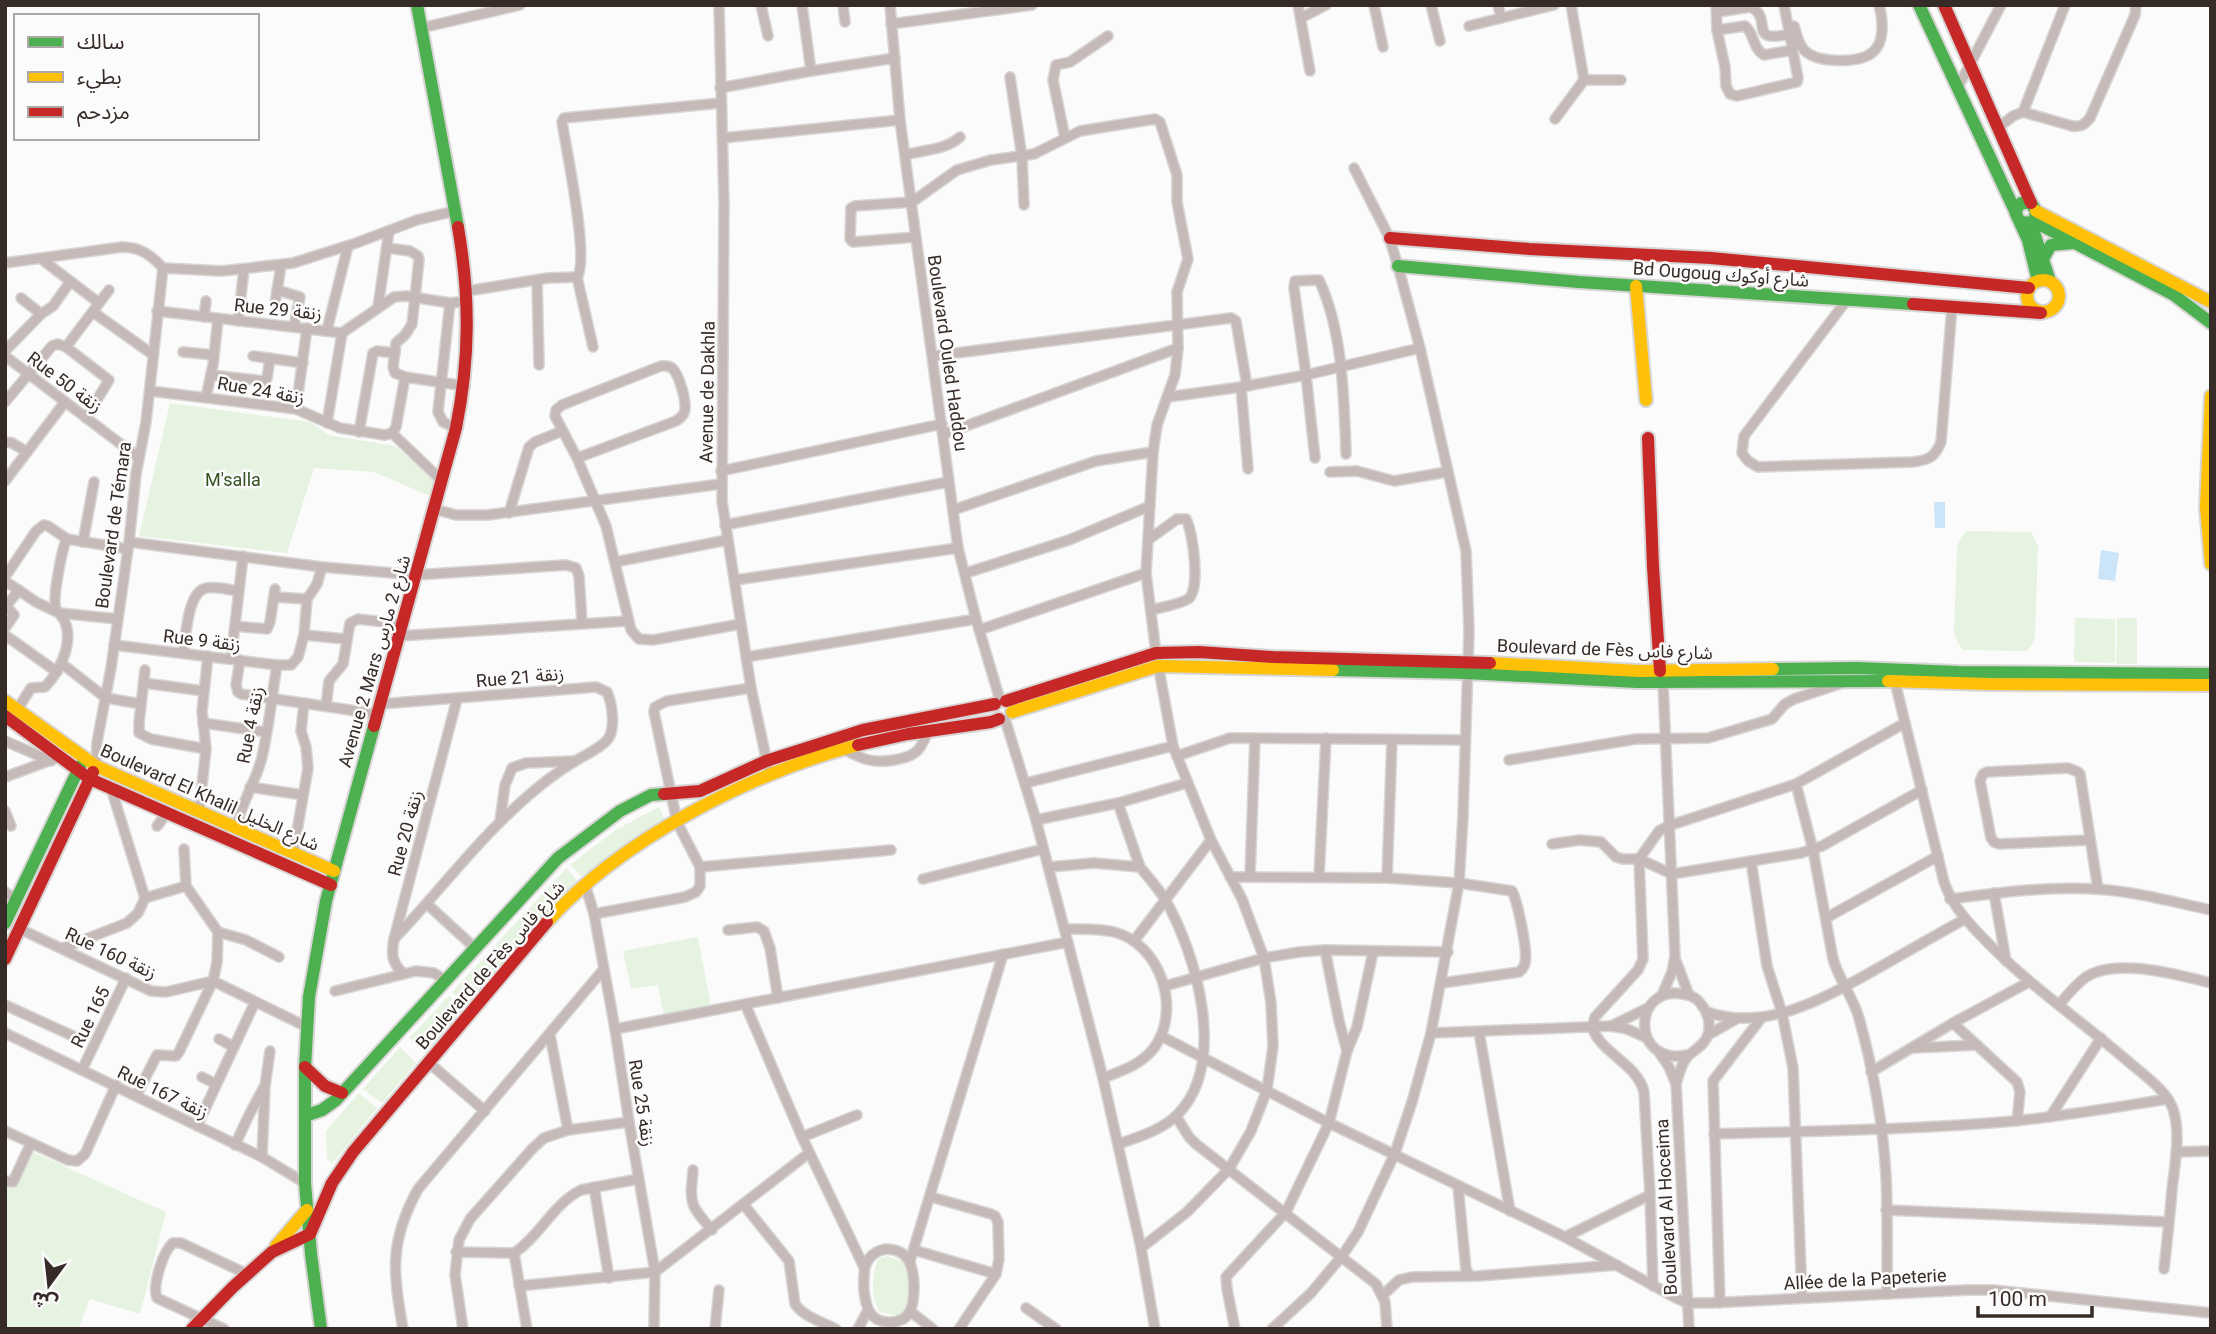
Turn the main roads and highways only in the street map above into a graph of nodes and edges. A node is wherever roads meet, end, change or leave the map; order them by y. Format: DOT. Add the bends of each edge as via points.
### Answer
graph roads {
  1 [pos="417,5"];
  2 [pos="1919,5"];
  3 [pos="1944,5"];
  4 [pos="2028,216"];
  5 [pos="1390,239"];
  6 [pos="2074,243"];
  7 [pos="2043,259"];
  8 [pos="1398,266"];
  9 [pos="2039,283"];
  10 [pos="1636,286"];
  11 [pos="2211,302"];
  12 [pos="2041,313"];
  13 [pos="2211,323"];
  14 [pos="2211,396"];
  15 [pos="1646,400"];
  16 [pos="1647,438"];
  17 [pos="2211,564"];
  18 [pos="2211,674"];
  19 [pos="1662,677"];
  20 [pos="2211,685"];
  21 [pos="5,701"];
  22 [pos="1003,709"];
  23 [pos="11,713"];
  24 [pos="81,765"];
  25 [pos="96,766"];
  26 [pos="90,779"];
  27 [pos="334,872"];
  28 [pos="331,885"];
  29 [pos="5,923"];
  30 [pos="5,959"];
  31 [pos="304,1067"];
  32 [pos="342,1093"];
  33 [pos="305,1116"];
  34 [pos="307,1210"];
  35 [pos="310,1234"];
  36 [pos="272,1252"];
  37 [pos="197,1324"];
  38 [pos="321,1329"];
  1 -- 27 [label="main road, Avenue 2 Mars شارع 2 مارس" via="468,296 465,386"];
  2 -- 4 [label="main road" via="1957,89"];
  3 -- 4 [label="main road" via="1999,127"];
  4 -- 6 [label="main road"];
  4 -- 7 [label="main road"];
  4 -- 9 [label="main road"];
  4 -- 11 [label="main road"];
  5 -- 9 [label="main road, Bd Ougoug شارع أوكوك"];
  6 -- 7 [label="main road" via="2051,245"];
  6 -- 13 [label="main road" via="2174,295"];
  7 -- 9 [label="main road"];
  8 -- 10 [label="main road, Bd Ougoug شارع أوكوك"];
  9 -- 12 [label="main road" via="2027,298 2031,308"];
  9 -- 12 [label="main road" via="2057,287 2059,292 2059,303 2052,311"];
  10 -- 12 [label="main road, Bd Ougoug شارع أوكوك"];
  10 -- 15 [label="main road"];
  14 -- 17 [label="main road" via="2206,507"];
  16 -- 19 [label="main road"];
  18 -- 19 [label="main road, Boulevard de Fès شارع فاس" via="1857,668"];
  19 -- 20 [label="main road, Boulevard de Fès شارع فاس"];
  19 -- 22 [label="main road, Boulevard de Fès شارع فاس" via="1157,659"];
  21 -- 23 [label="main road, Boulevard El Khalil شارع الخليل"];
  22 -- 32 [label="main road, Boulevard de Fès شارع فاس" via="863,730 766,761 700,791 651,795 620,811 558,858"];
  22 -- 35 [label="main road, Boulevard de Fès شارع فاس" via="991,722 882,739 770,776 677,822 585,884 340,1169"];
  23 -- 24 [label="main road, Boulevard El Khalil شارع الخليل"];
  23 -- 24 [label="main road, Boulevard El Khalil شارع الخليل" via="55,759"];
  24 -- 25 [label="main road, Boulevard El Khalil شارع الخليل"];
  24 -- 26 [label="main road, Boulevard El Khalil شارع الخليل"];
  24 -- 29 [label="main road, Boulevard de Témara"];
  25 -- 26 [label="main road, Boulevard de Témara"];
  25 -- 27 [label="main road, Boulevard El Khalil شارع الخليل"];
  26 -- 28 [label="main road, Boulevard El Khalil شارع الخليل"];
  26 -- 30 [label="main road, Boulevard de Témara"];
  27 -- 28 [label="main road, Avenue 2 Mars شارع 2 مارس"];
  28 -- 31 [label="main road, Avenue 2 Mars شارع 2 مارس" via="314,961"];
  31 -- 32 [label="main road" via="325,1086"];
  31 -- 33 [label="main road, Avenue 2 Mars شارع 2 مارس"];
  32 -- 33 [label="main road, Boulevard de Fès شارع فاس" via="322,1110"];
  33 -- 34 [label="main road, Avenue 2 Mars شارع 2 مارس"];
  34 -- 35 [label="main road, Avenue 2 Mars شارع 2 مارس"];
  34 -- 36 [label="main road"];
  35 -- 36 [label="main road"];
  35 -- 38 [label="main road, Avenue 2 Mars شارع 2 مارس"];
  36 -- 37 [label="main road"];
}
